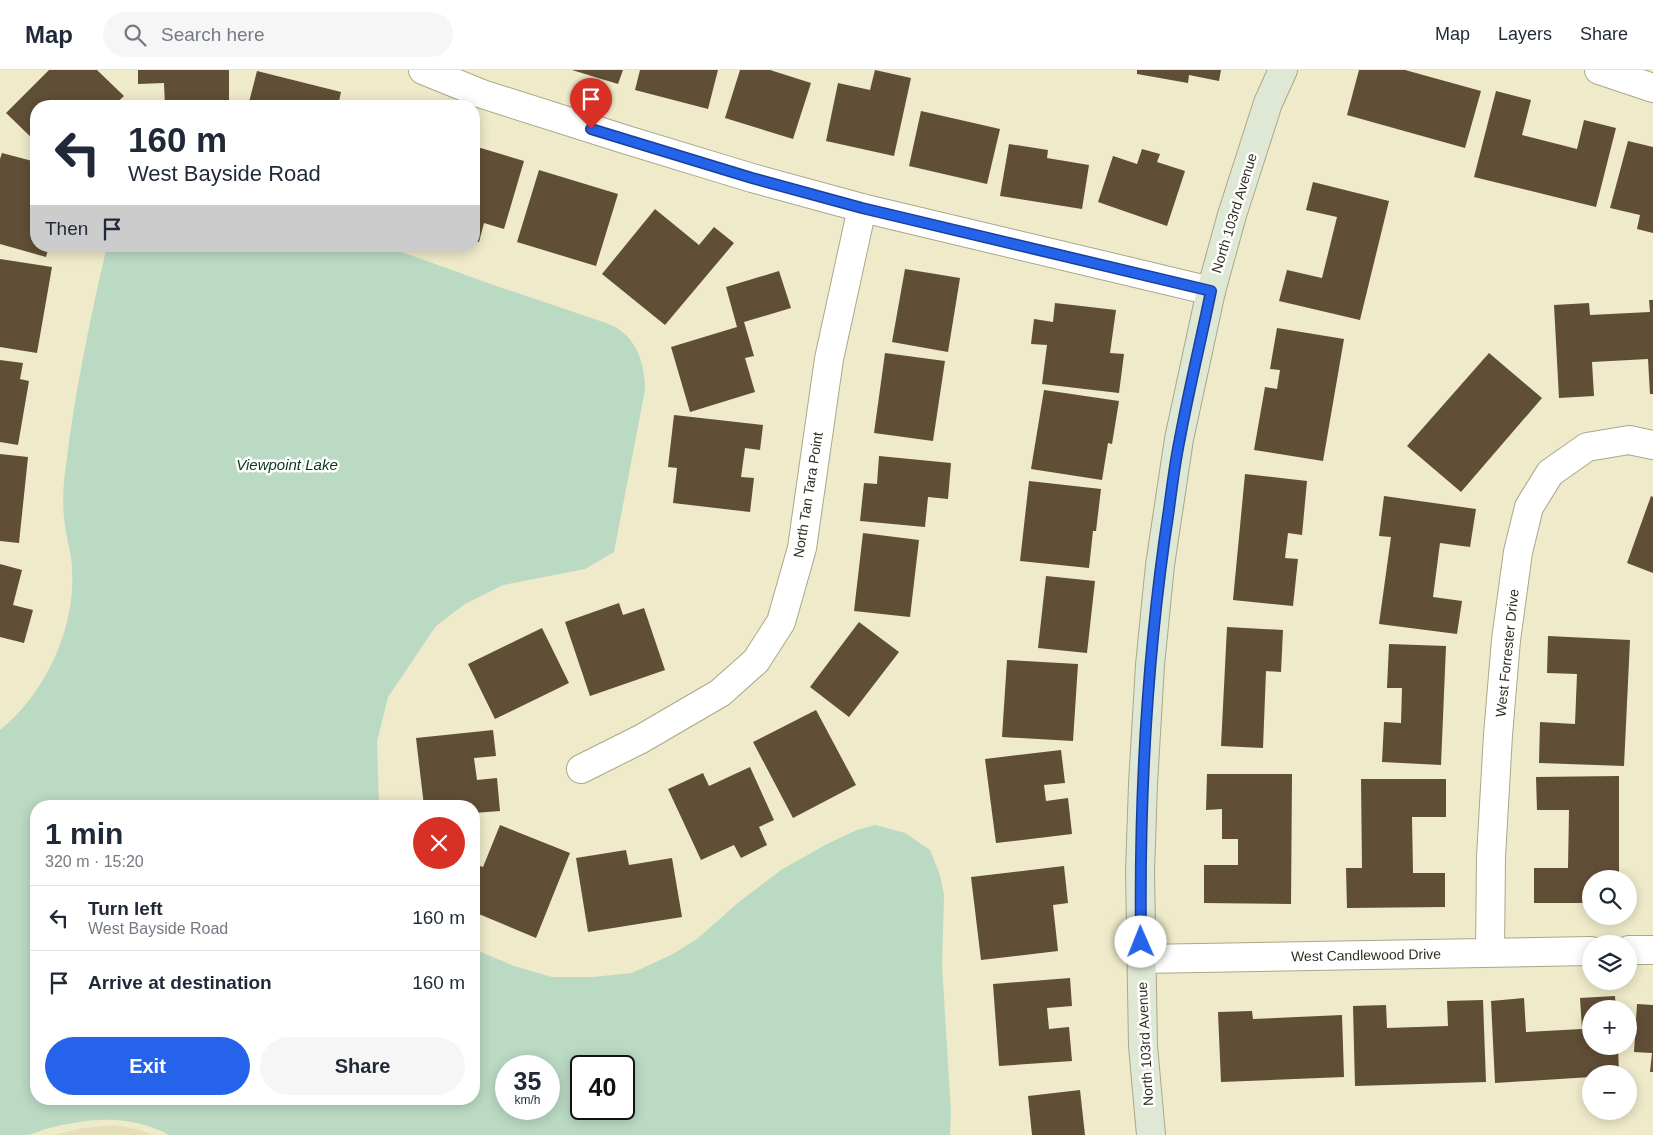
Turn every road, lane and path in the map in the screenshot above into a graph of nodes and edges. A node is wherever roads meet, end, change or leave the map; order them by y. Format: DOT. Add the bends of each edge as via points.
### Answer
graph roads {
  1 [pos="423,70"];
  2 [pos="1283,70"];
  3 [pos="1599,70"];
  4 [pos="1653,88"];
  5 [pos="862,208"];
  6 [pos="1211,291"];
  7 [pos="1653,445"];
  8 [pos="581,769"];
  9 [pos="1637,950"];
  10 [pos="1653,950"];
  11 [pos="1582,951"];
  12 [pos="1490,953"];
  13 [pos="1141,959"];
  14 [pos="1151,1135"];
  1 -- 5 [label="street" via="482,94 627,140"];
  2 -- 6 [label="street, North 103rd Avenue" via="1268,103"];
  3 -- 4 [label="street"];
  5 -- 6 [label="street"];
  5 -- 8 [label="street, North Tan Tara Point" via="830,360 802,548 781,622 756,661 720,693"];
  6 -- 13 [label="street, North 103rd Avenue" via="1179,439 1159,575 1143,784"];
  7 -- 12 [label="street, West Forrester Drive" via="1629,440 1587,447 1550,473 1529,507 1506,640 1491,857"];
  9 -- 10 [label="street"];
  11 -- 12 [label="street, West Candlewood Drive"];
  12 -- 13 [label="street, West Candlewood Drive"];
  13 -- 14 [label="street, North 103rd Avenue" via="1143,1046"];
}
